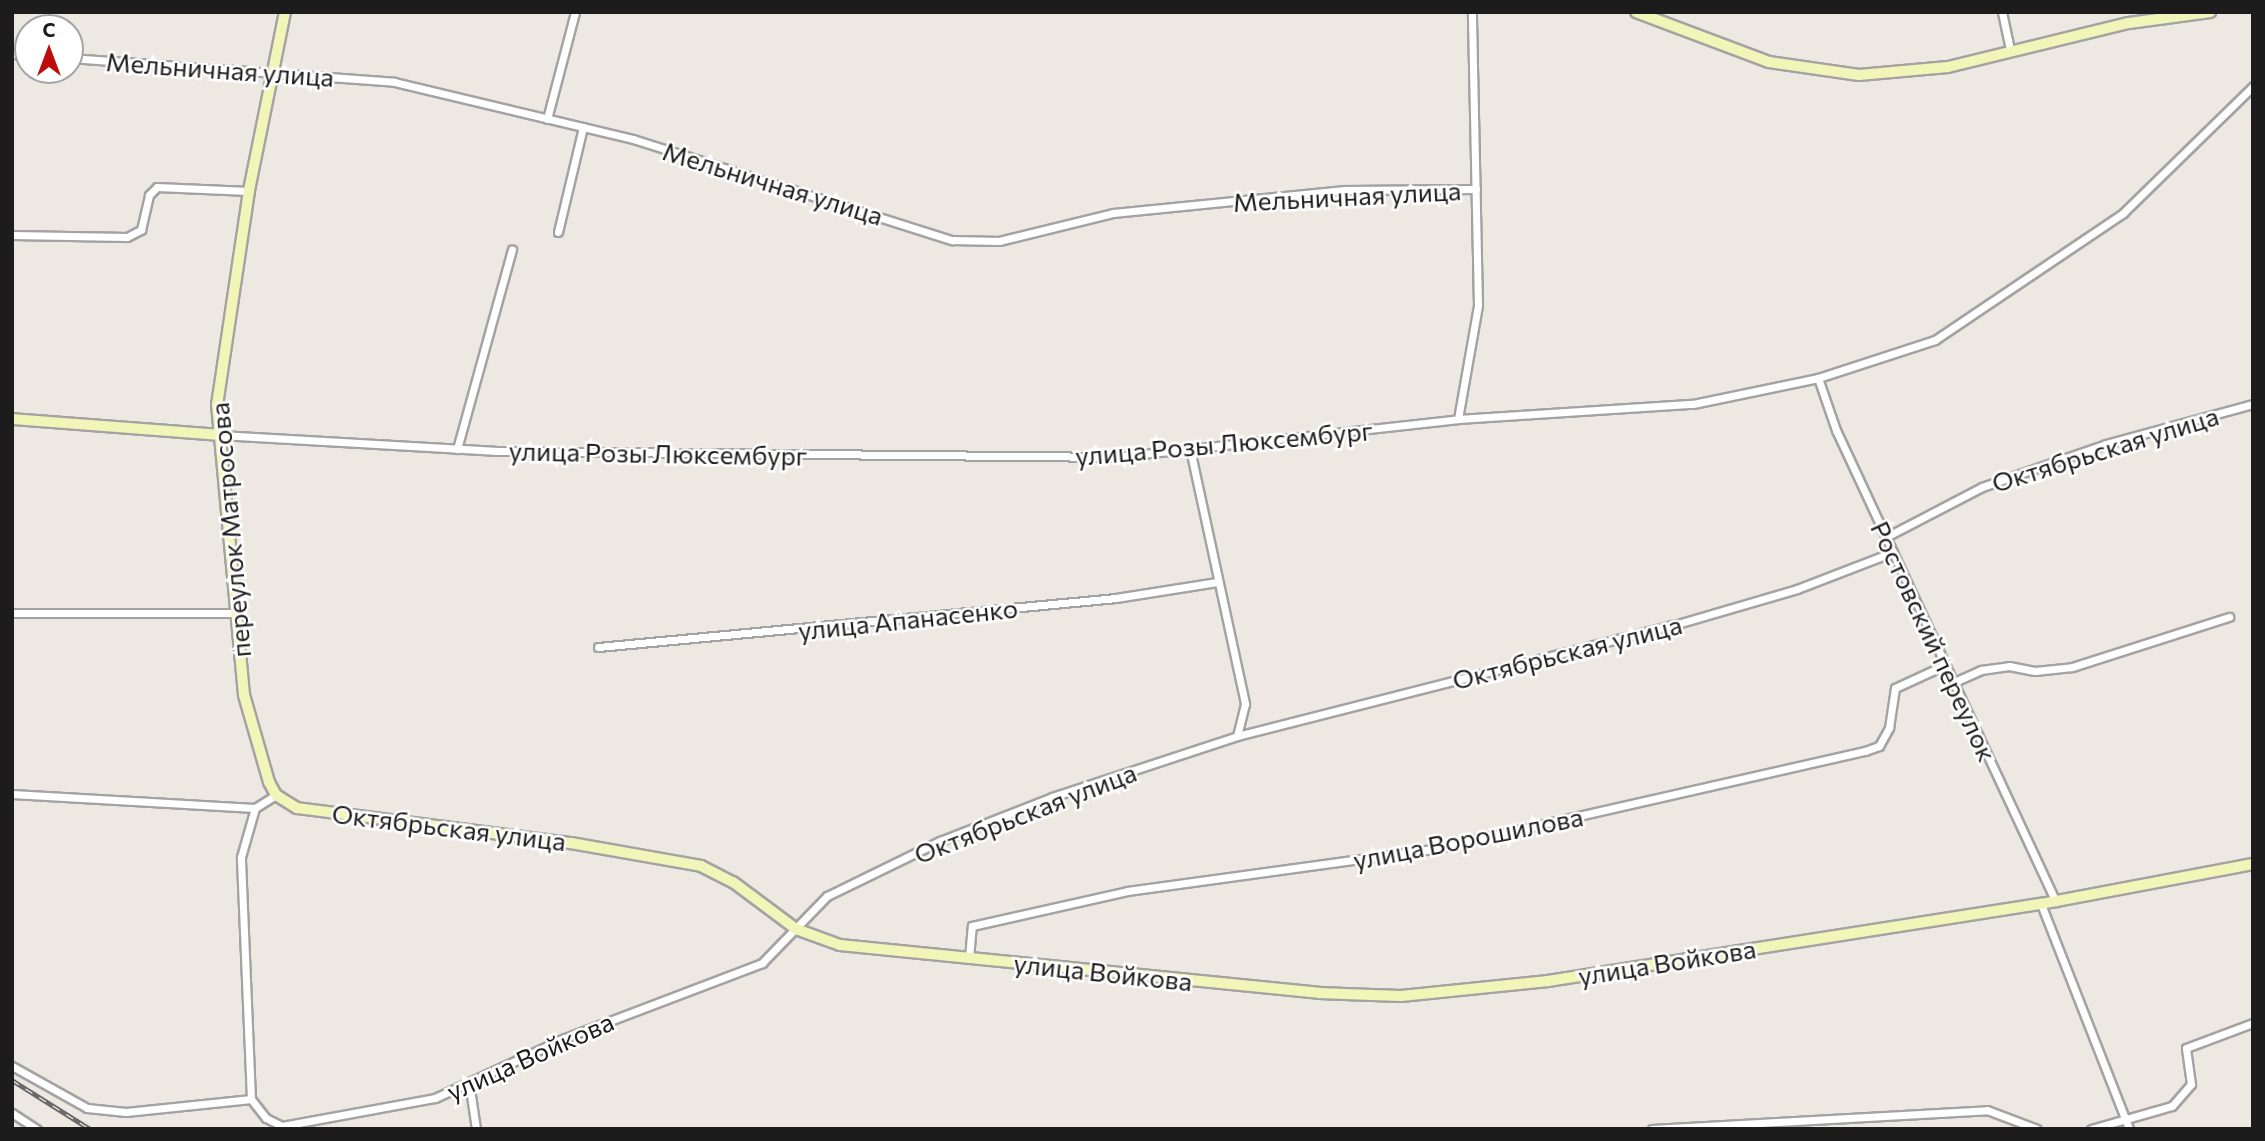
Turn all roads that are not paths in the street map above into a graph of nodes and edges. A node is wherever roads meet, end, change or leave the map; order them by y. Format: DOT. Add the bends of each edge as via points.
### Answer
graph roads {
  1 [pos="285,12"];
  2 [pos="575,12"];
  3 [pos="1472,12"];
  4 [pos="1636,12"];
  5 [pos="2002,12"];
  6 [pos="2210,12"];
  7 [pos="2010,51"];
  8 [pos="84,59"];
  9 [pos="272,72"];
  10 [pos="2253,86"];
  11 [pos="548,119"];
  12 [pos="583,127"];
  13 [pos="1476,189"];
  14 [pos="249,191"];
  15 [pos="558,232"];
  16 [pos="12,234"];
  17 [pos="512,249"];
  18 [pos="1818,378"];
  19 [pos="2253,404"];
  20 [pos="12,419"];
  21 [pos="1458,419"];
  22 [pos="219,435"];
  23 [pos="457,449"];
  24 [pos="1190,449"];
  25 [pos="1886,537"];
  26 [pos="1893,552"];
  27 [pos="1217,582"];
  28 [pos="12,613"];
  29 [pos="234,613"];
  30 [pos="2229,617"];
  31 [pos="598,647"];
  32 [pos="1945,665"];
  33 [pos="1952,682"];
  34 [pos="1237,736"];
  35 [pos="12,793"];
  36 [pos="276,795"];
  37 [pos="255,808"];
  38 [pos="2253,864"];
  39 [pos="2056,902"];
  40 [pos="2041,904"];
  41 [pos="796,929"];
  42 [pos="969,958"];
  43 [pos="2253,1023"];
  44 [pos="12,1066"];
  45 [pos="469,1082"];
  46 [pos="251,1099"];
  47 [pos="12,1113"];
  48 [pos="2125,1120"];
  49 [pos="37,1129"];
  50 [pos="476,1129"];
  51 [pos="1653,1129"];
  52 [pos="2037,1129"];
  53 [pos="2091,1129"];
  54 [pos="2129,1129"];
  1 -- 9 [label="main road, переулок Матросова"];
  2 -- 11 [label="street"];
  3 -- 13 [label="street"];
  4 -- 7 [label="main road" via="1769,62 1859,75 1948,67"];
  5 -- 7 [label="street"];
  6 -- 7 [label="main road" via="2129,23"];
  8 -- 9 [label="street, Мельничная улица"];
  9 -- 11 [label="street, Мельничная улица" via="394,82"];
  9 -- 14 [label="main road, переулок Матросова"];
  10 -- 18 [label="street, улица Розы Люксембург" via="2123,213 2001,298 1935,340"];
  11 -- 12 [label="street, Мельничная улица"];
  12 -- 13 [label="street, Мельничная улица" via="953,240 999,241 1114,213 1345,190"];
  12 -- 15 [label="street"];
  13 -- 21 [label="street" via="1478,305"];
  14 -- 16 [label="street" via="157,187 149,195 141,230 127,237"];
  14 -- 22 [label="main road, переулок Матросова" via="223,346"];
  17 -- 23 [label="street"];
  18 -- 21 [label="street, улица Розы Люксембург" via="1693,404"];
  18 -- 25 [label="street, Ростовский переулок"];
  19 -- 25 [label="street, Октябрьская улица" via="2106,444 1982,487"];
  20 -- 22 [label="main road, улица Розы Люксембург"];
  21 -- 24 [label="street, улица Розы Люксембург"];
  22 -- 23 [label="street, улица Розы Люксембург"];
  22 -- 29 [label="main road, переулок Матросова"];
  23 -- 24 [label="street, улица Розы Люксембург" via="1116,457"];
  24 -- 27 [label="street"];
  25 -- 26 [label="street, Ростовский переулок"];
  26 -- 32 [label="street, Ростовский переулок"];
  26 -- 34 [label="street, Октябрьская улица" via="1797,589 1674,625"];
  27 -- 31 [label="street, улица Апанасенко" via="1116,598"];
  27 -- 34 [label="street" via="1245,704"];
  28 -- 29 [label="street"];
  29 -- 36 [label="main road, переулок Матросова" via="244,695"];
  30 -- 33 [label="street" via="2072,667 2035,671 2009,666"];
  32 -- 33 [label="street, Ростовский переулок"];
  32 -- 42 [label="street, улица Ворошилова" via="1895,688 1889,728 1879,746 1866,751 1433,849 1127,891 972,926"];
  33 -- 39 [label="street, Ростовский переулок"];
  34 -- 41 [label="street, Октябрьская улица" via="940,841 827,896"];
  35 -- 37 [label="street"];
  36 -- 37 [label="street"];
  36 -- 41 [label="main road, Октябрьская улица" via="297,808 571,843 701,866 733,882"];
  37 -- 46 [label="street" via="242,857"];
  38 -- 39 [label="main road, улица Войкова"];
  39 -- 40 [label="main road, улица Войкова"];
  40 -- 42 [label="main road, улица Войкова" via="1548,981 1401,996"];
  40 -- 48 [label="street"];
  41 -- 42 [label="main road, улица Войкова" via="840,945"];
  41 -- 45 [label="street, улица Войкова" via="762,963"];
  43 -- 48 [label="street" via="2196,1040 2186,1048 2191,1084 2185,1097"];
  44 -- 46 [label="street" via="87,1108 127,1112 199,1109"];
  45 -- 46 [label="street, улица Войкова" via="435,1098 282,1126 266,1118"];
  45 -- 50 [label="street"];
  47 -- 49 [label="street"];
  48 -- 53 [label="street"];
  48 -- 54 [label="street"];
  51 -- 52 [label="street" via="1987,1110"];
}
